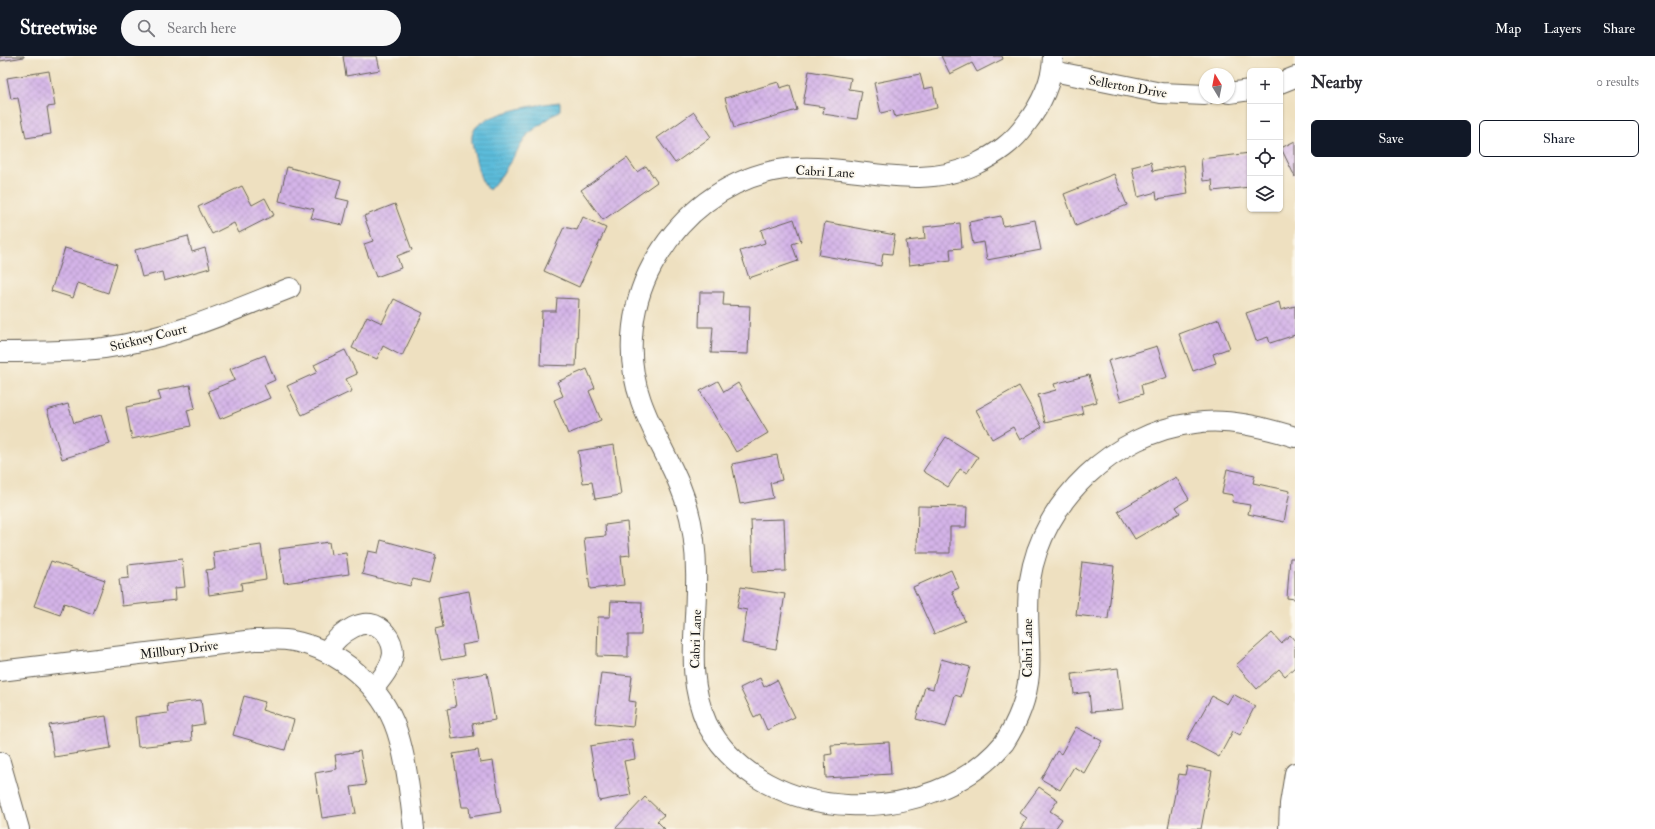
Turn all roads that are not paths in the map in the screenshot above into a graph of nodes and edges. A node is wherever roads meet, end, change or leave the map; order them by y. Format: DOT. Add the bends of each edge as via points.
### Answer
graph roads {
  1 [pos="1053,63"];
  2 [pos="1295,77"];
  3 [pos="1283,81"];
  4 [pos="1247,90"];
  5 [pos="1235,92"];
  6 [pos="1199,94"];
  7 [pos="290,288"];
  8 [pos="0,352"];
  9 [pos="1295,437"];
  10 [pos="326,652"];
  11 [pos="0,671"];
  12 [pos="373,690"];
  13 [pos="0,762"];
  14 [pos="1295,773"];
  15 [pos="884,821"];
  16 [pos="840,822"];
  17 [pos="19,829"];
  18 [pos="414,829"];
  19 [pos="1289,829"];
  1 -- 6 [label="street, Sellerton Drive" via="1161,93"];
  1 -- 16 [label="street, Cabri Lane" via="1037,108 1018,136 992,156 954,173 920,178 831,168 793,168 748,178 731,186 712,197 686,218 658,254 638,299 632,339 636,385 641,403 683,492 694,540 696,585 692,667 698,701 705,720 717,742 749,781 780,802 805,814"];
  2 -- 3 [label="street"];
  4 -- 5 [label="street"];
  7 -- 8 [label="street, Stickney Court" via="194,325 139,341 77,351"];
  9 -- 15 [label="street, Cabri Lane" via="1238,424 1191,423 1133,442 1108,457 1092,471 1058,510 1035,558 1030,576 1027,607 1029,658 1026,690 1007,739 987,767 960,791 925,809"];
  10 -- 11 [label="street, Millbury Drive" via="282,639 254,640"];
  10 -- 12 [label="street, Millbury Drive" via="351,668"];
  10 -- 12 [label="street" via="339,635 352,627 370,624 379,627 389,638 392,654 387,670"];
  12 -- 18 [label="street, Millbury Drive" via="389,713 401,744"];
  13 -- 17 [label="street"];
  14 -- 19 [label="street"];
}
